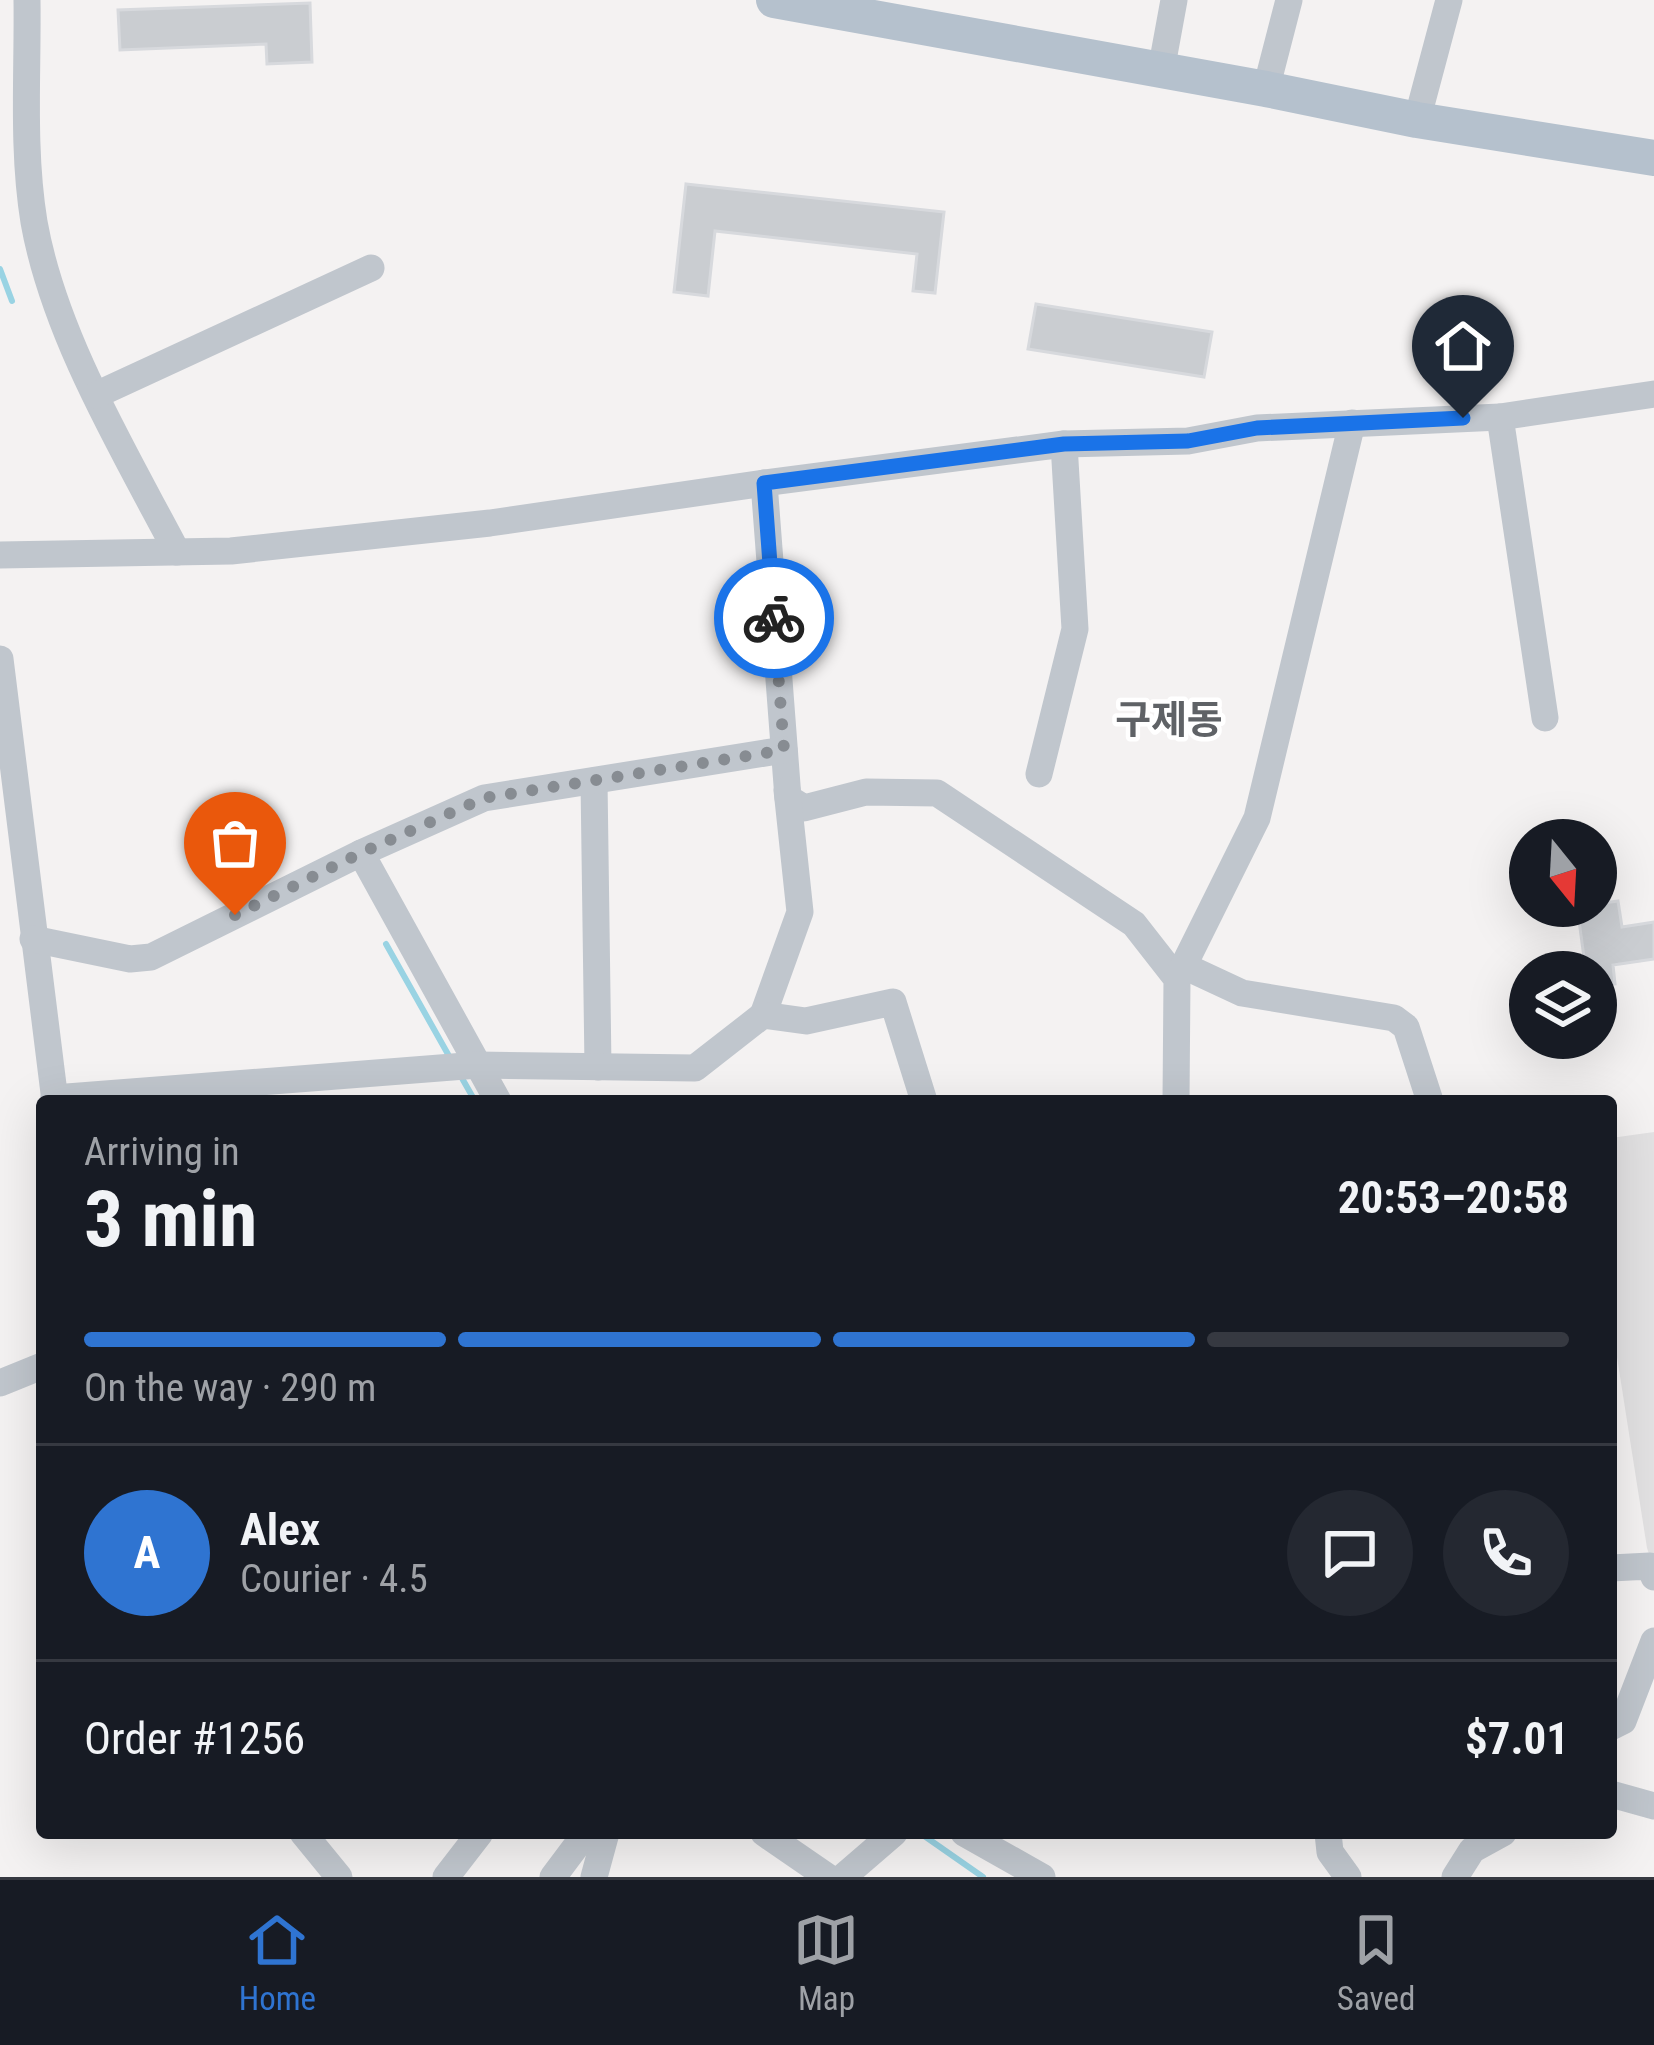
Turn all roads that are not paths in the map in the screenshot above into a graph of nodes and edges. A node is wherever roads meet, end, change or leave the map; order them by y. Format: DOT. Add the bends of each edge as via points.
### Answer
graph roads {
  1 [pos="27,0"];
  2 [pos="774,0"];
  3 [pos="1174,0"];
  4 [pos="1289,0"];
  5 [pos="1449,0"];
  6 [pos="1162,71"];
  7 [pos="1266,88"];
  8 [pos="1417,120"];
  9 [pos="1654,158"];
  10 [pos="371,268"];
  11 [pos="1654,394"];
  12 [pos="96,395"];
  13 [pos="1500,416"];
  14 [pos="1352,423"];
  15 [pos="1064,444"];
  16 [pos="764,483"];
  17 [pos="177,552"];
  18 [pos="0,556"];
  19 [pos="0,659"];
  20 [pos="1545,718"];
  21 [pos="784,750"];
  22 [pos="1039,774"];
  23 [pos="594,781"];
  24 [pos="788,798"];
  25 [pos="361,853"];
  26 [pos="34,939"];
  27 [pos="1180,972"];
  28 [pos="763,1015"];
  29 [pos="478,1065"];
  30 [pos="598,1067"];
  31 [pos="367,1087"];
  32 [pos="300,1089"];
  33 [pos="54,1095"];
  34 [pos="166,1095"];
  35 [pos="495,1095"];
  36 [pos="922,1095"];
  37 [pos="1176,1095"];
  38 [pos="1428,1095"];
  39 [pos="36,1368"];
  40 [pos="0,1383"];
  41 [pos="1617,1568"];
  42 [pos="1654,1577"];
  43 [pos="1654,1641"];
  44 [pos="1617,1724"];
  45 [pos="1617,1796"];
  46 [pos="1654,1806"];
  47 [pos="308,1839"];
  48 [pos="475,1839"];
  49 [pos="582,1839"];
  50 [pos="604,1839"];
  51 [pos="773,1839"];
  52 [pos="887,1839"];
  53 [pos="972,1839"];
  54 [pos="1329,1839"];
  55 [pos="1492,1839"];
  56 [pos="1010,1869"];
  57 [pos="339,1877"];
  58 [pos="446,1877"];
  59 [pos="553,1877"];
  60 [pos="594,1877"];
  61 [pos="828,1877"];
  62 [pos="843,1877"];
  63 [pos="1042,1877"];
  64 [pos="1348,1877"];
  65 [pos="1455,1877"];
  1 -- 12 [label="street" via="34,220 58,309"];
  2 -- 6 [label="main road"];
  3 -- 6 [label="street"];
  4 -- 7 [label="street"];
  5 -- 8 [label="street"];
  6 -- 7 [label="main road"];
  7 -- 8 [label="main road"];
  8 -- 9 [label="main road"];
  10 -- 12 [label="street"];
  11 -- 13 [label="street"];
  12 -- 17 [label="street"];
  13 -- 14 [label="street"];
  13 -- 20 [label="street"];
  14 -- 15 [label="street" via="1188,441"];
  14 -- 27 [label="street" via="1257,818"];
  15 -- 16 [label="street"];
  15 -- 22 [label="street" via="1075,629"];
  16 -- 17 [label="street" via="379,536"];
  16 -- 21 [label="street"];
  17 -- 18 [label="street"];
  19 -- 26 [label="street"];
  21 -- 23 [label="street"];
  21 -- 24 [label="street"];
  23 -- 25 [label="street" via="484,798"];
  23 -- 30 [label="street"];
  24 -- 27 [label="street" via="804,808 866,792 937,793 1134,924"];
  24 -- 28 [label="street" via="800,912"];
  25 -- 26 [label="street" via="151,957"];
  25 -- 29 [label="street"];
  26 -- 33 [label="street"];
  27 -- 37 [label="street"];
  27 -- 38 [label="street" via="1242,993 1394,1018 1406,1027"];
  28 -- 30 [label="street" via="694,1068"];
  28 -- 36 [label="street" via="806,1021 893,1002"];
  29 -- 30 [label="street"];
  29 -- 31 [label="street"];
  29 -- 35 [label="street"];
  31 -- 32 [label="street"];
  32 -- 34 [label="street"];
  39 -- 40 [label="street"];
  41 -- 42 [label="street" via="1650,1566"];
  43 -- 44 [label="street"];
  45 -- 46 [label="street"];
  47 -- 57 [label="street"];
  48 -- 58 [label="street"];
  49 -- 59 [label="street"];
  50 -- 60 [label="street"];
  51 -- 61 [label="street"];
  52 -- 62 [label="street"];
  53 -- 56 [label="street"];
  54 -- 64 [label="street"];
  55 -- 65 [label="street" via="1472,1850"];
  56 -- 63 [label="street"];
}
